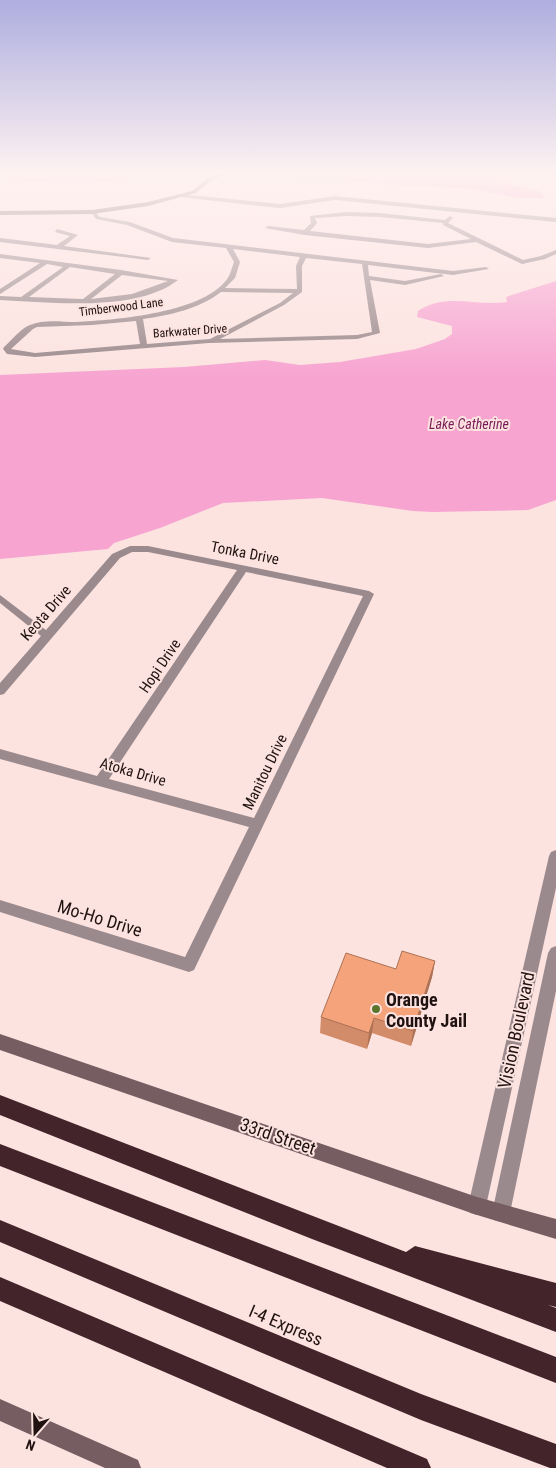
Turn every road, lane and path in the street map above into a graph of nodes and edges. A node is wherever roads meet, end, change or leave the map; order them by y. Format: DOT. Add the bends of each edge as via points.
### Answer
graph roads {
  1 [pos="4,241"];
  2 [pos="67,241"];
  3 [pos="180,241"];
  4 [pos="188,241"];
  5 [pos="376,241"];
  6 [pos="472,241"];
  7 [pos="477,241"];
  8 [pos="228,246"];
  9 [pos="58,247"];
  10 [pos="556,252"];
  11 [pos="304,255"];
  12 [pos="0,256"];
  13 [pos="148,258"];
  14 [pos="45,263"];
  15 [pos="365,263"];
  16 [pos="68,266"];
  17 [pos="486,269"];
  18 [pos="121,272"];
  19 [pos="453,273"];
  20 [pos="366,278"];
  21 [pos="218,290"];
  22 [pos="300,291"];
  23 [pos="1,297"];
  24 [pos="21,300"];
  25 [pos="83,302"];
  26 [pos="138,318"];
  27 [pos="209,341"];
  28 [pos="144,346"];
  29 [pos="7,349"];
  30 [pos="116,556"];
  31 [pos="244,568"];
  32 [pos="370,594"];
  33 [pos="0,598"];
  34 [pos="46,635"];
  35 [pos="0,691"];
  36 [pos="0,754"];
  37 [pos="101,780"];
  38 [pos="258,824"];
  39 [pos="556,856"];
  40 [pos="0,906"];
  41 [pos="556,952"];
  42 [pos="189,965"];
  43 [pos="0,1042"];
  44 [pos="0,1105"];
  45 [pos="0,1155"];
  46 [pos="477,1206"];
  47 [pos="501,1213"];
  48 [pos="312,1228"];
  49 [pos="556,1229"];
  50 [pos="0,1231"];
  51 [pos="0,1289"];
  52 [pos="556,1295"];
  53 [pos="556,1320"];
  54 [pos="556,1370"];
  55 [pos="0,1410"];
  56 [pos="556,1457"];
  57 [pos="130,1468"];
  58 [pos="418,1468"];
  1 -- 9 [label="street"];
  2 -- 9 [label="street"];
  3 -- 4 [label="street"];
  4 -- 8 [label="street"];
  5 -- 6 [label="street" via="428,246"];
  7 -- 10 [label="street" via="522,262"];
  8 -- 11 [label="street"];
  8 -- 21 [label="street, Timberwood Lane" via="238,262 231,279"];
  9 -- 13 [label="street"];
  11 -- 15 [label="street"];
  11 -- 22 [label="street" via="299,266"];
  12 -- 14 [label="street"];
  14 -- 16 [label="street"];
  14 -- 23 [label="street"];
  15 -- 19 [label="street"];
  15 -- 20 [label="street"];
  16 -- 18 [label="street"];
  16 -- 24 [label="street"];
  17 -- 19 [label="street"];
  18 -- 25 [label="street"];
  18 -- 25 [label="street" via="176,280 158,290"];
  19 -- 20 [label="street" via="405,283"];
  20 -- 27 [label="street, Barkwater Drive" via="376,333 357,337"];
  21 -- 22 [label="street"];
  21 -- 26 [label="street, Timberwood Lane" via="185,308"];
  22 -- 27 [label="street" via="282,304"];
  23 -- 24 [label="street"];
  24 -- 25 [label="street"];
  26 -- 28 [label="street"];
  26 -- 29 [label="street, Timberwood Lane" via="36,325"];
  27 -- 28 [label="street, Barkwater Drive"];
  28 -- 29 [label="street, Barkwater Drive" via="35,355"];
  30 -- 31 [label="street, Tonka Drive" via="130,549 148,549"];
  30 -- 34 [label="street, Keota Drive"];
  31 -- 32 [label="street, Tonka Drive"];
  31 -- 37 [label="street, Hopi Drive"];
  32 -- 38 [label="street, Manitou Drive"];
  33 -- 34 [label="street"];
  34 -- 35 [label="street, Keota Drive"];
  36 -- 37 [label="street, Atoka Drive"];
  37 -- 38 [label="street, Atoka Drive"];
  38 -- 42 [label="street, Manitou Drive"];
  39 -- 46 [label="street, Vision Boulevard"];
  40 -- 42 [label="street, Mo-Ho Drive"];
  41 -- 47 [label="street, Vision Boulevard"];
  43 -- 46 [label="street, 33rd Street"];
  44 -- 48 [label="highway"];
  45 -- 54 [label="highway"];
  46 -- 47 [label="street, 33rd Street"];
  47 -- 49 [label="street, 33rd Street"];
  48 -- 52 [label="highway"];
  48 -- 53 [label="highway"];
  50 -- 56 [label="highway, I-4 Express" via="421,1407"];
  51 -- 58 [label="highway"];
  55 -- 57 [label="street"];
}
